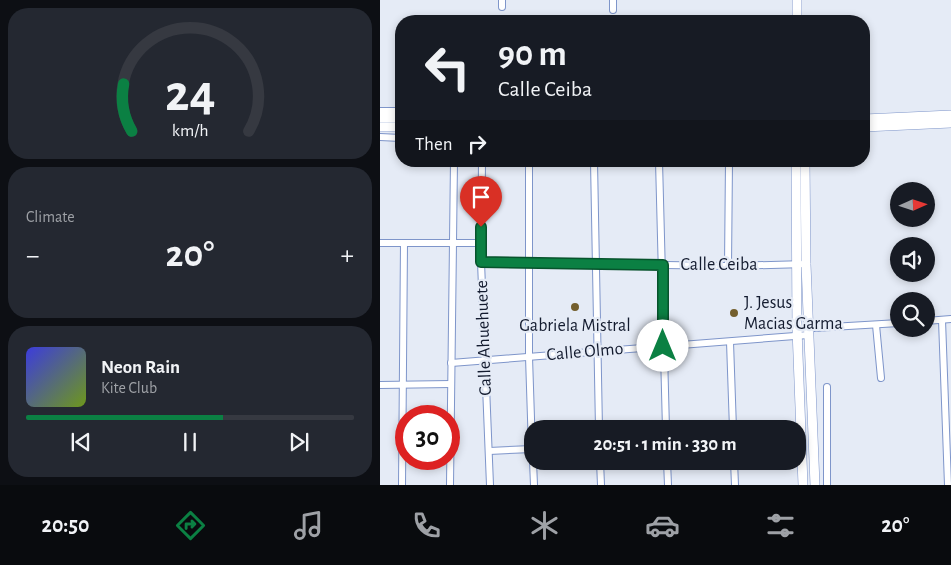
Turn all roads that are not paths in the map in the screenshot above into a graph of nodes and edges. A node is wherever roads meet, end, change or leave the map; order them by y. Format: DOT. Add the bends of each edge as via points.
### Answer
graph roads {
  1 [pos="613,0"];
  2 [pos="797,0"];
  3 [pos="613,10"];
  4 [pos="797,15"];
  5 [pos="380,111"];
  6 [pos="395,111"];
  7 [pos="951,115"];
  8 [pos="380,118"];
  9 [pos="395,118"];
  10 [pos="870,119"];
  11 [pos="951,123"];
  12 [pos="380,127"];
  13 [pos="870,127"];
  14 [pos="395,128"];
  15 [pos="380,137"];
  16 [pos="395,138"];
  17 [pos="454,167"];
  18 [pos="482,167"];
  19 [pos="530,167"];
  20 [pos="594,167"];
  21 [pos="659,167"];
  22 [pos="729,167"];
  23 [pos="796,167"];
  24 [pos="805,167"];
  25 [pos="380,243"];
  26 [pos="404,243"];
  27 [pos="454,243"];
  28 [pos="481,243"];
  29 [pos="481,262"];
  30 [pos="528,264"];
  31 [pos="596,264"];
  32 [pos="806,264"];
  33 [pos="663,265"];
  34 [pos="796,265"];
  35 [pos="728,266"];
  36 [pos="951,319"];
  37 [pos="935,320"];
  38 [pos="942,320"];
  39 [pos="890,324"];
  40 [pos="876,325"];
  41 [pos="808,331"];
  42 [pos="797,332"];
  43 [pos="730,342"];
  44 [pos="663,346"];
  45 [pos="598,351"];
  46 [pos="529,357"];
  47 [pos="485,362"];
  48 [pos="452,363"];
  49 [pos="881,378"];
  50 [pos="452,384"];
  51 [pos="380,385"];
  52 [pos="403,385"];
  53 [pos="827,387"];
  54 [pos="531,420"];
  55 [pos="599,420"];
  56 [pos="666,420"];
  57 [pos="733,420"];
  58 [pos="799,420"];
  59 [pos="524,449"];
  60 [pos="489,451"];
  61 [pos="533,470"];
  62 [pos="600,470"];
  63 [pos="667,470"];
  64 [pos="734,470"];
  65 [pos="802,470"];
  66 [pos="402,485"];
  67 [pos="450,485"];
  68 [pos="490,485"];
  69 [pos="534,485"];
  70 [pos="601,485"];
  71 [pos="668,485"];
  72 [pos="735,485"];
  73 [pos="803,485"];
  74 [pos="814,485"];
  75 [pos="827,485"];
  76 [pos="948,485"];
  1 -- 3 [label="street"];
  2 -- 4 [label="main road"];
  5 -- 6 [label="street"];
  7 -- 10 [label="main road"];
  8 -- 9 [label="main road"];
  11 -- 13 [label="main road"];
  12 -- 14 [label="main road"];
  15 -- 16 [label="street"];
  17 -- 27 [label="street"];
  18 -- 28 [label="street, Calle Ahuehuete"];
  19 -- 30 [label="street"];
  20 -- 31 [label="street"];
  21 -- 33 [label="street"];
  22 -- 35 [label="street"];
  23 -- 34 [label="main road"];
  24 -- 32 [label="main road"];
  25 -- 26 [label="street"];
  26 -- 27 [label="street"];
  26 -- 52 [label="street"];
  27 -- 28 [label="street"];
  27 -- 48 [label="street"];
  28 -- 29 [label="street, Calle Ahuehuete"];
  29 -- 30 [label="street, Calle Ceiba"];
  29 -- 47 [label="street, Calle Ahuehuete"];
  30 -- 31 [label="street, Calle Ceiba"];
  30 -- 46 [label="street"];
  31 -- 33 [label="street, Calle Ceiba"];
  31 -- 45 [label="street"];
  32 -- 34 [label="street, Calle Ceiba"];
  32 -- 41 [label="main road"];
  33 -- 35 [label="street, Calle Ceiba"];
  33 -- 44 [label="street"];
  34 -- 35 [label="street, Calle Ceiba"];
  34 -- 42 [label="main road"];
  36 -- 38 [label="street"];
  37 -- 38 [label="street"];
  38 -- 76 [label="street"];
  39 -- 40 [label="street, Calle Olmo"];
  40 -- 41 [label="street, Calle Olmo"];
  40 -- 49 [label="street"];
  41 -- 42 [label="street, Calle Olmo"];
  41 -- 74 [label="main road"];
  42 -- 43 [label="street, Calle Olmo"];
  42 -- 58 [label="main road"];
  43 -- 44 [label="street, Calle Olmo"];
  43 -- 57 [label="street"];
  44 -- 45 [label="street, Calle Olmo"];
  44 -- 56 [label="street"];
  45 -- 46 [label="street, Calle Olmo"];
  45 -- 55 [label="street"];
  46 -- 47 [label="street, Calle Olmo"];
  46 -- 54 [label="street"];
  47 -- 48 [label="street, Calle Olmo"];
  47 -- 60 [label="street, Calle Ahuehuete"];
  48 -- 50 [label="street"];
  50 -- 52 [label="street"];
  50 -- 67 [label="street"];
  51 -- 52 [label="street"];
  52 -- 66 [label="street"];
  53 -- 75 [label="street"];
  59 -- 60 [label="street"];
  60 -- 68 [label="street, Calle Ahuehuete"];
  61 -- 69 [label="street"];
  62 -- 70 [label="street"];
  63 -- 71 [label="street"];
  64 -- 72 [label="street"];
  65 -- 73 [label="main road"];
}
